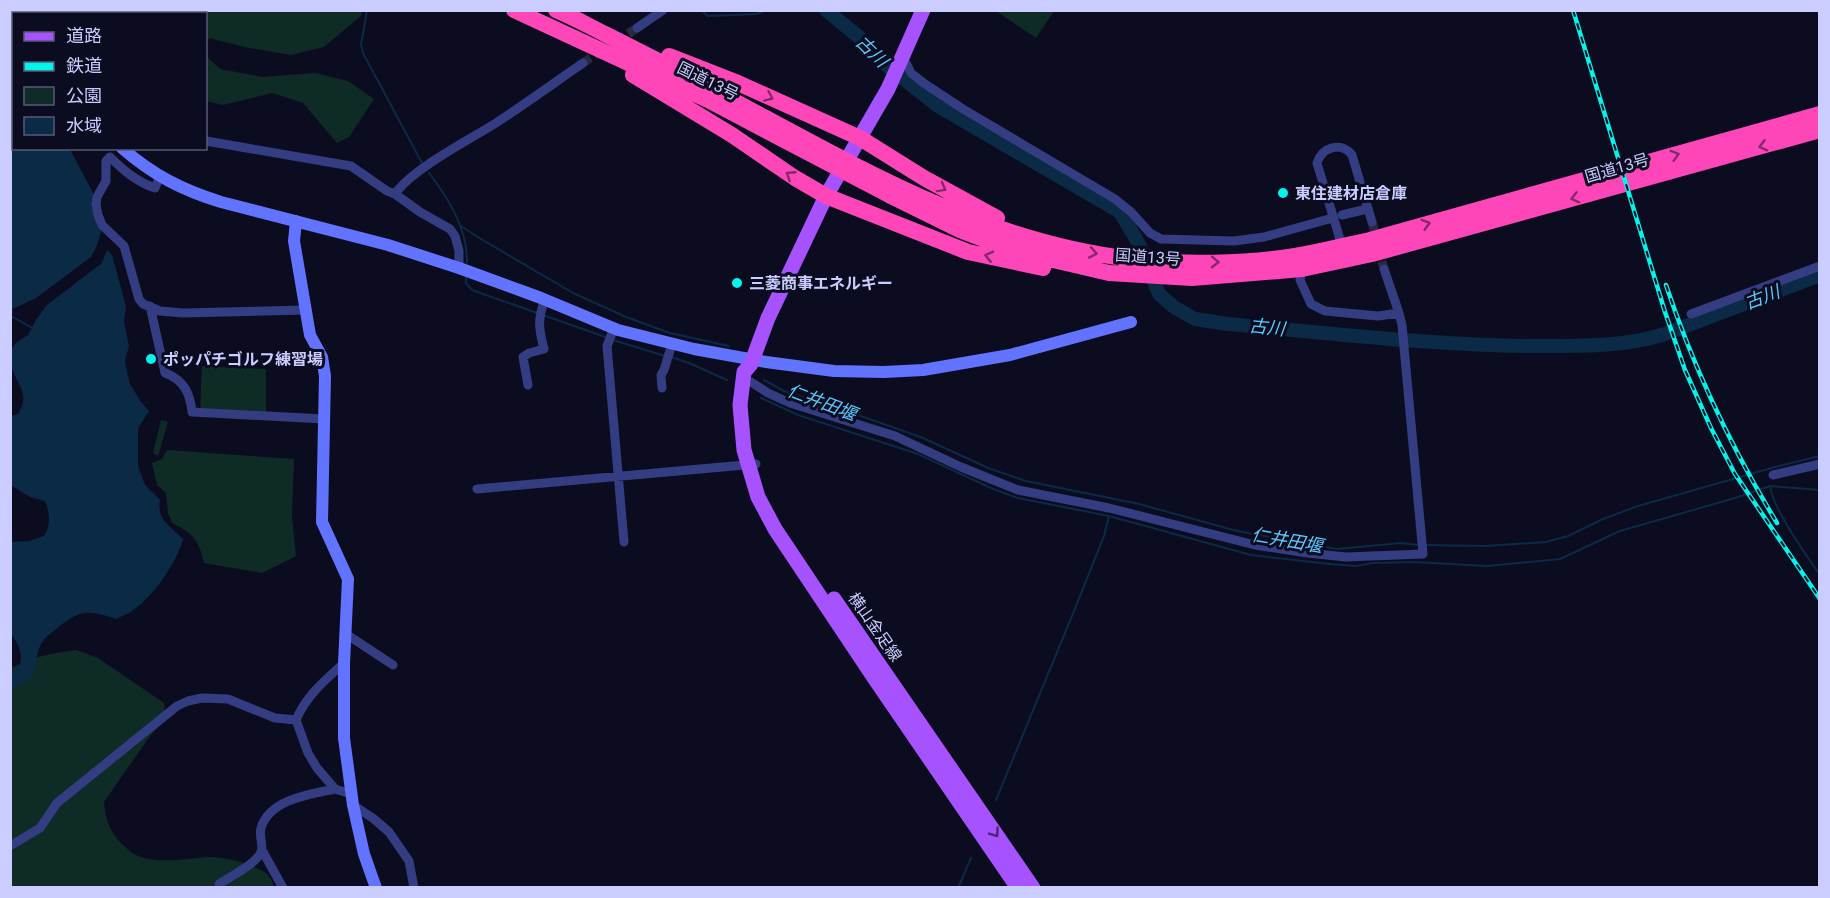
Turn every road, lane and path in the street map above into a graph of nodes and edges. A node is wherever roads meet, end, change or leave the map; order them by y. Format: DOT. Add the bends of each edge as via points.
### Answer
graph roads {
  1 [pos="514,10"];
  2 [pos="663,10"];
  3 [pos="923,10"];
  4 [pos="558,11"];
  5 [pos="535,20"];
  6 [pos="637,28"];
  7 [pos="903,57"];
  8 [pos="583,63"];
  9 [pos="1820,114"];
  10 [pos="1820,130"];
  11 [pos="860,138"];
  12 [pos="207,141"];
  13 [pos="125,150"];
  14 [pos="819,152"];
  15 [pos="160,176"];
  16 [pos="891,189"];
  17 [pos="395,194"];
  18 [pos="826,196"];
  19 [pos="1367,209"];
  20 [pos="1342,215"];
  21 [pos="1329,219"];
  22 [pos="296,221"];
  23 [pos="1371,222"];
  24 [pos="1054,245"];
  25 [pos="1342,246"];
  26 [pos="1371,247"];
  27 [pos="1820,266"];
  28 [pos="1135,267"];
  29 [pos="459,268"];
  30 [pos="1160,269"];
  31 [pos="1302,269"];
  32 [pos="1384,269"];
  33 [pos="1109,273"];
  34 [pos="150,306"];
  35 [pos="542,308"];
  36 [pos="307,310"];
  37 [pos="1399,313"];
  38 [pos="1691,314"];
  39 [pos="1131,322"];
  40 [pos="611,334"];
  41 [pos="669,352"];
  42 [pos="752,362"];
  43 [pos="752,382"];
  44 [pos="528,385"];
  45 [pos="663,388"];
  46 [pos="324,419"];
  47 [pos="1820,464"];
  48 [pos="752,465"];
  49 [pos="1773,475"];
  50 [pos="618,477"];
  51 [pos="477,489"];
  52 [pos="624,542"];
  53 [pos="346,634"];
  54 [pos="344,663"];
  55 [pos="393,665"];
  56 [pos="296,720"];
  57 [pos="335,789"];
  58 [pos="352,800"];
  59 [pos="10,846"];
  60 [pos="262,850"];
  61 [pos="219,884"];
  62 [pos="283,888"];
  63 [pos="376,888"];
  64 [pos="414,888"];
  65 [pos="1018,888"];
  66 [pos="1033,888"];
  1 -- 5 [label="highway, 国道13号"];
  2 -- 6 [label="street"];
  3 -- 7 [label="main road, 横山金足線"];
  4 -- 11 [label="highway, one-way" via="738,83"];
  4 -- 14 [label="highway, 国道13号" via="653,58"];
  5 -- 14 [label="highway, 国道13号"];
  18 -- 5 [label="highway, one-way" via="732,135"];
  7 -- 11 [label="main road, 横山金足線"];
  7 -- 21 [label="street" via="911,73 925,84 1115,200 1161,239 1234,241"];
  8 -- 17 [label="street" via="428,166"];
  26 -- 9 [label="highway, 国道13号, one-way"];
  10 -- 26 [label="highway, 国道13号, one-way"];
  11 -- 18 [label="main road, 横山金足線"];
  11 -- 24 [label="highway, one-way" via="982,211"];
  12 -- 17 [label="street" via="351,166"];
  13 -- 15 [label="street"];
  14 -- 16 [label="highway, 国道13号"];
  15 -- 22 [label="street" via="204,197"];
  15 -- 34 [label="street" via="155,188 146,185 110,157 106,161 106,181 96,204 102,225 124,246 139,299"];
  16 -- 24 [label="highway, 国道13号"];
  16 -- 33 [label="highway, 国道13号" via="960,230 999,245"];
  17 -- 29 [label="street" via="450,229 459,251"];
  33 -- 18 [label="highway, one-way" via="1066,274 968,252"];
  18 -- 42 [label="main road, 横山金足線" via="768,318"];
  19 -- 20 [label="street"];
  19 -- 23 [label="street"];
  19 -- 25 [label="street" via="1349,151 1340,147 1322,153 1317,163"];
  22 -- 29 [label="street"];
  22 -- 36 [label="street" via="294,241"];
  24 -- 28 [label="highway, 国道13号, one-way"];
  25 -- 26 [label="highway, 国道13号"];
  30 -- 25 [label="highway, 国道13号, one-way" via="1295,256"];
  26 -- 31 [label="highway, 国道13号"];
  27 -- 38 [label="street"];
  28 -- 30 [label="highway, 国道13号"];
  28 -- 33 [label="highway, 国道13号"];
  29 -- 35 [label="street"];
  30 -- 31 [label="highway, 国道13号" via="1192,278"];
  31 -- 37 [label="street" via="1300,280 1311,304 1325,311 1378,316"];
  32 -- 37 [label="street"];
  34 -- 36 [label="street" via="183,313"];
  34 -- 46 [label="street" via="165,373 188,390 192,412"];
  35 -- 40 [label="street"];
  35 -- 44 [label="street" via="540,334 544,350 523,357"];
  36 -- 46 [label="street" via="310,335 322,357 325,376"];
  37 -- 43 [label="street" via="1423,554 1346,557 1255,545 1109,508 1018,490 895,436 790,403"];
  39 -- 42 [label="street" via="1010,355 923,370 834,371"];
  40 -- 41 [label="street"];
  40 -- 50 [label="street"];
  41 -- 42 [label="street"];
  41 -- 45 [label="street" via="661,375"];
  42 -- 43 [label="main road, 横山金足線"];
  42 -- 48 [label="main road, 横山金足線" via="744,372 740,405 741,436"];
  43 -- 48 [label="main road, 横山金足線"];
  46 -- 53 [label="street" via="322,522 348,579"];
  47 -- 49 [label="street"];
  48 -- 50 [label="street"];
  48 -- 65 [label="main road, 横山金足線" via="758,497 783,542"];
  48 -- 66 [label="main road, 横山金足線, one-way" via="787,531"];
  50 -- 51 [label="street"];
  50 -- 52 [label="street"];
  53 -- 54 [label="street"];
  53 -- 55 [label="street"];
  54 -- 56 [label="street" via="319,686"];
  54 -- 58 [label="street" via="344,738"];
  56 -- 57 [label="street" via="308,753"];
  56 -- 59 [label="street" via="275,718 228,699 188,701 57,803 40,828"];
  57 -- 58 [label="street"];
  57 -- 60 [label="street" via="300,796 271,812 261,829"];
  58 -- 63 [label="street"];
  58 -- 64 [label="street" via="389,832 409,861"];
  60 -- 61 [label="street" via="258,858"];
  60 -- 62 [label="street"];
}
